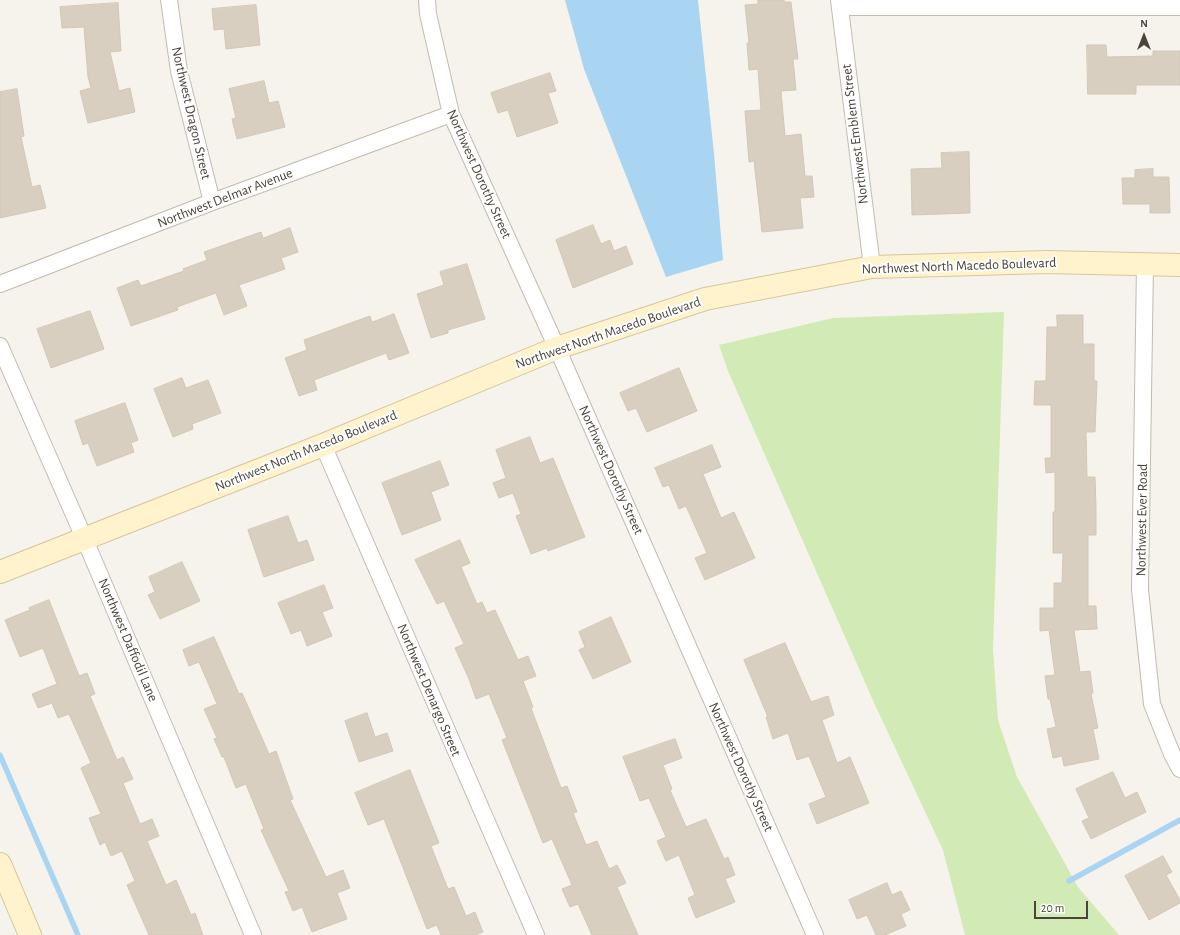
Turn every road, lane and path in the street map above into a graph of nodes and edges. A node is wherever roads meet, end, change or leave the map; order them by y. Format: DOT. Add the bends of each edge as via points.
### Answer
graph roads {
  1 [pos="169,0"];
  2 [pos="427,0"];
  3 [pos="839,3"];
  4 [pos="1180,7"];
  5 [pos="451,114"];
  6 [pos="212,202"];
  7 [pos="1145,265"];
  8 [pos="1180,265"];
  9 [pos="872,267"];
  10 [pos="0,284"];
  11 [pos="0,346"];
  12 [pos="557,348"];
  13 [pos="323,445"];
  14 [pos="85,540"];
  15 [pos="0,572"];
  16 [pos="1180,769"];
  17 [pos="0,864"];
  18 [pos="30,935"];
  19 [pos="253,935"];
  20 [pos="536,935"];
  21 [pos="814,935"];
  1 -- 6 [label="street, Northwest Dragon Street" via="179,71"];
  2 -- 5 [label="street, Northwest Dorothy Street"];
  3 -- 4 [label="street"];
  3 -- 9 [label="street, Northwest Emblem Street"];
  5 -- 6 [label="street, Northwest Delmar Avenue"];
  5 -- 12 [label="street, Northwest Dorothy Street"];
  6 -- 10 [label="street, Northwest Delmar Avenue"];
  7 -- 8 [label="street, Northwest North Macedo Boulevard"];
  7 -- 9 [label="street, Northwest North Macedo Boulevard" via="1047,262"];
  7 -- 16 [label="street, Northwest Ever Road" via="1140,590 1152,704"];
  9 -- 12 [label="street, Northwest North Macedo Boulevard" via="705,299"];
  11 -- 14 [label="street, Northwest Daffodil Lane"];
  12 -- 13 [label="street, Northwest North Macedo Boulevard"];
  12 -- 21 [label="street, Northwest Dorothy Street"];
  13 -- 14 [label="street, Northwest North Macedo Boulevard"];
  13 -- 20 [label="street, Northwest Denargo Street"];
  14 -- 15 [label="street, Northwest North Macedo Boulevard"];
  14 -- 19 [label="street, Northwest Daffodil Lane"];
  17 -- 18 [label="street"];
}
